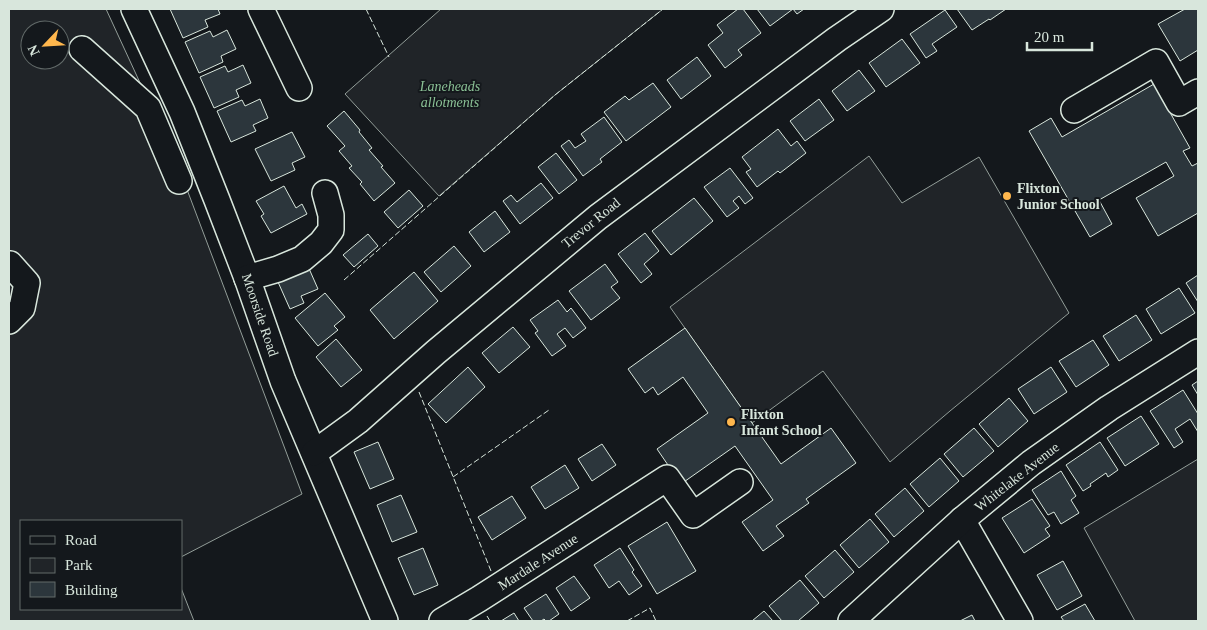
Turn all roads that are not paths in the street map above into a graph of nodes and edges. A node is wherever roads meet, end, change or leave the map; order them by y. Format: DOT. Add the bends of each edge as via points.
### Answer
graph roads {
  1 [pos="134,9"];
  2 [pos="261,9"];
  3 [pos="881,9"];
  4 [pos="82,49"];
  5 [pos="299,88"];
  6 [pos="1198,92"];
  7 [pos="1074,110"];
  8 [pos="179,181"];
  9 [pos="326,193"];
  10 [pos="10,264"];
  11 [pos="247,278"];
  12 [pos="9,321"];
  13 [pos="1198,352"];
  14 [pos="314,453"];
  15 [pos="740,482"];
  16 [pos="962,520"];
  17 [pos="385,621"];
  18 [pos="442,621"];
  19 [pos="851,621"];
  20 [pos="1020,621"];
  1 -- 11 [label="street, Moorside Road" via="182,112"];
  2 -- 5 [label="street"];
  3 -- 14 [label="street, Trevor Road" via="598,217 358,421"];
  4 -- 8 [label="street" via="148,108"];
  6 -- 7 [label="street" via="1179,103 1156,62"];
  9 -- 11 [label="street" via="331,230 321,243 302,260"];
  10 -- 12 [label="street" via="27,283 22,308"];
  11 -- 14 [label="street, Moorside Road" via="283,381"];
  13 -- 16 [label="street, Whitelake Avenue" via="1109,408 1031,463"];
  14 -- 17 [label="street, Moorside Road"];
  15 -- 18 [label="street, Mardale Avenue" via="693,515 667,478"];
  16 -- 19 [label="street, Whitelake Avenue"];
  16 -- 20 [label="street"];
}
